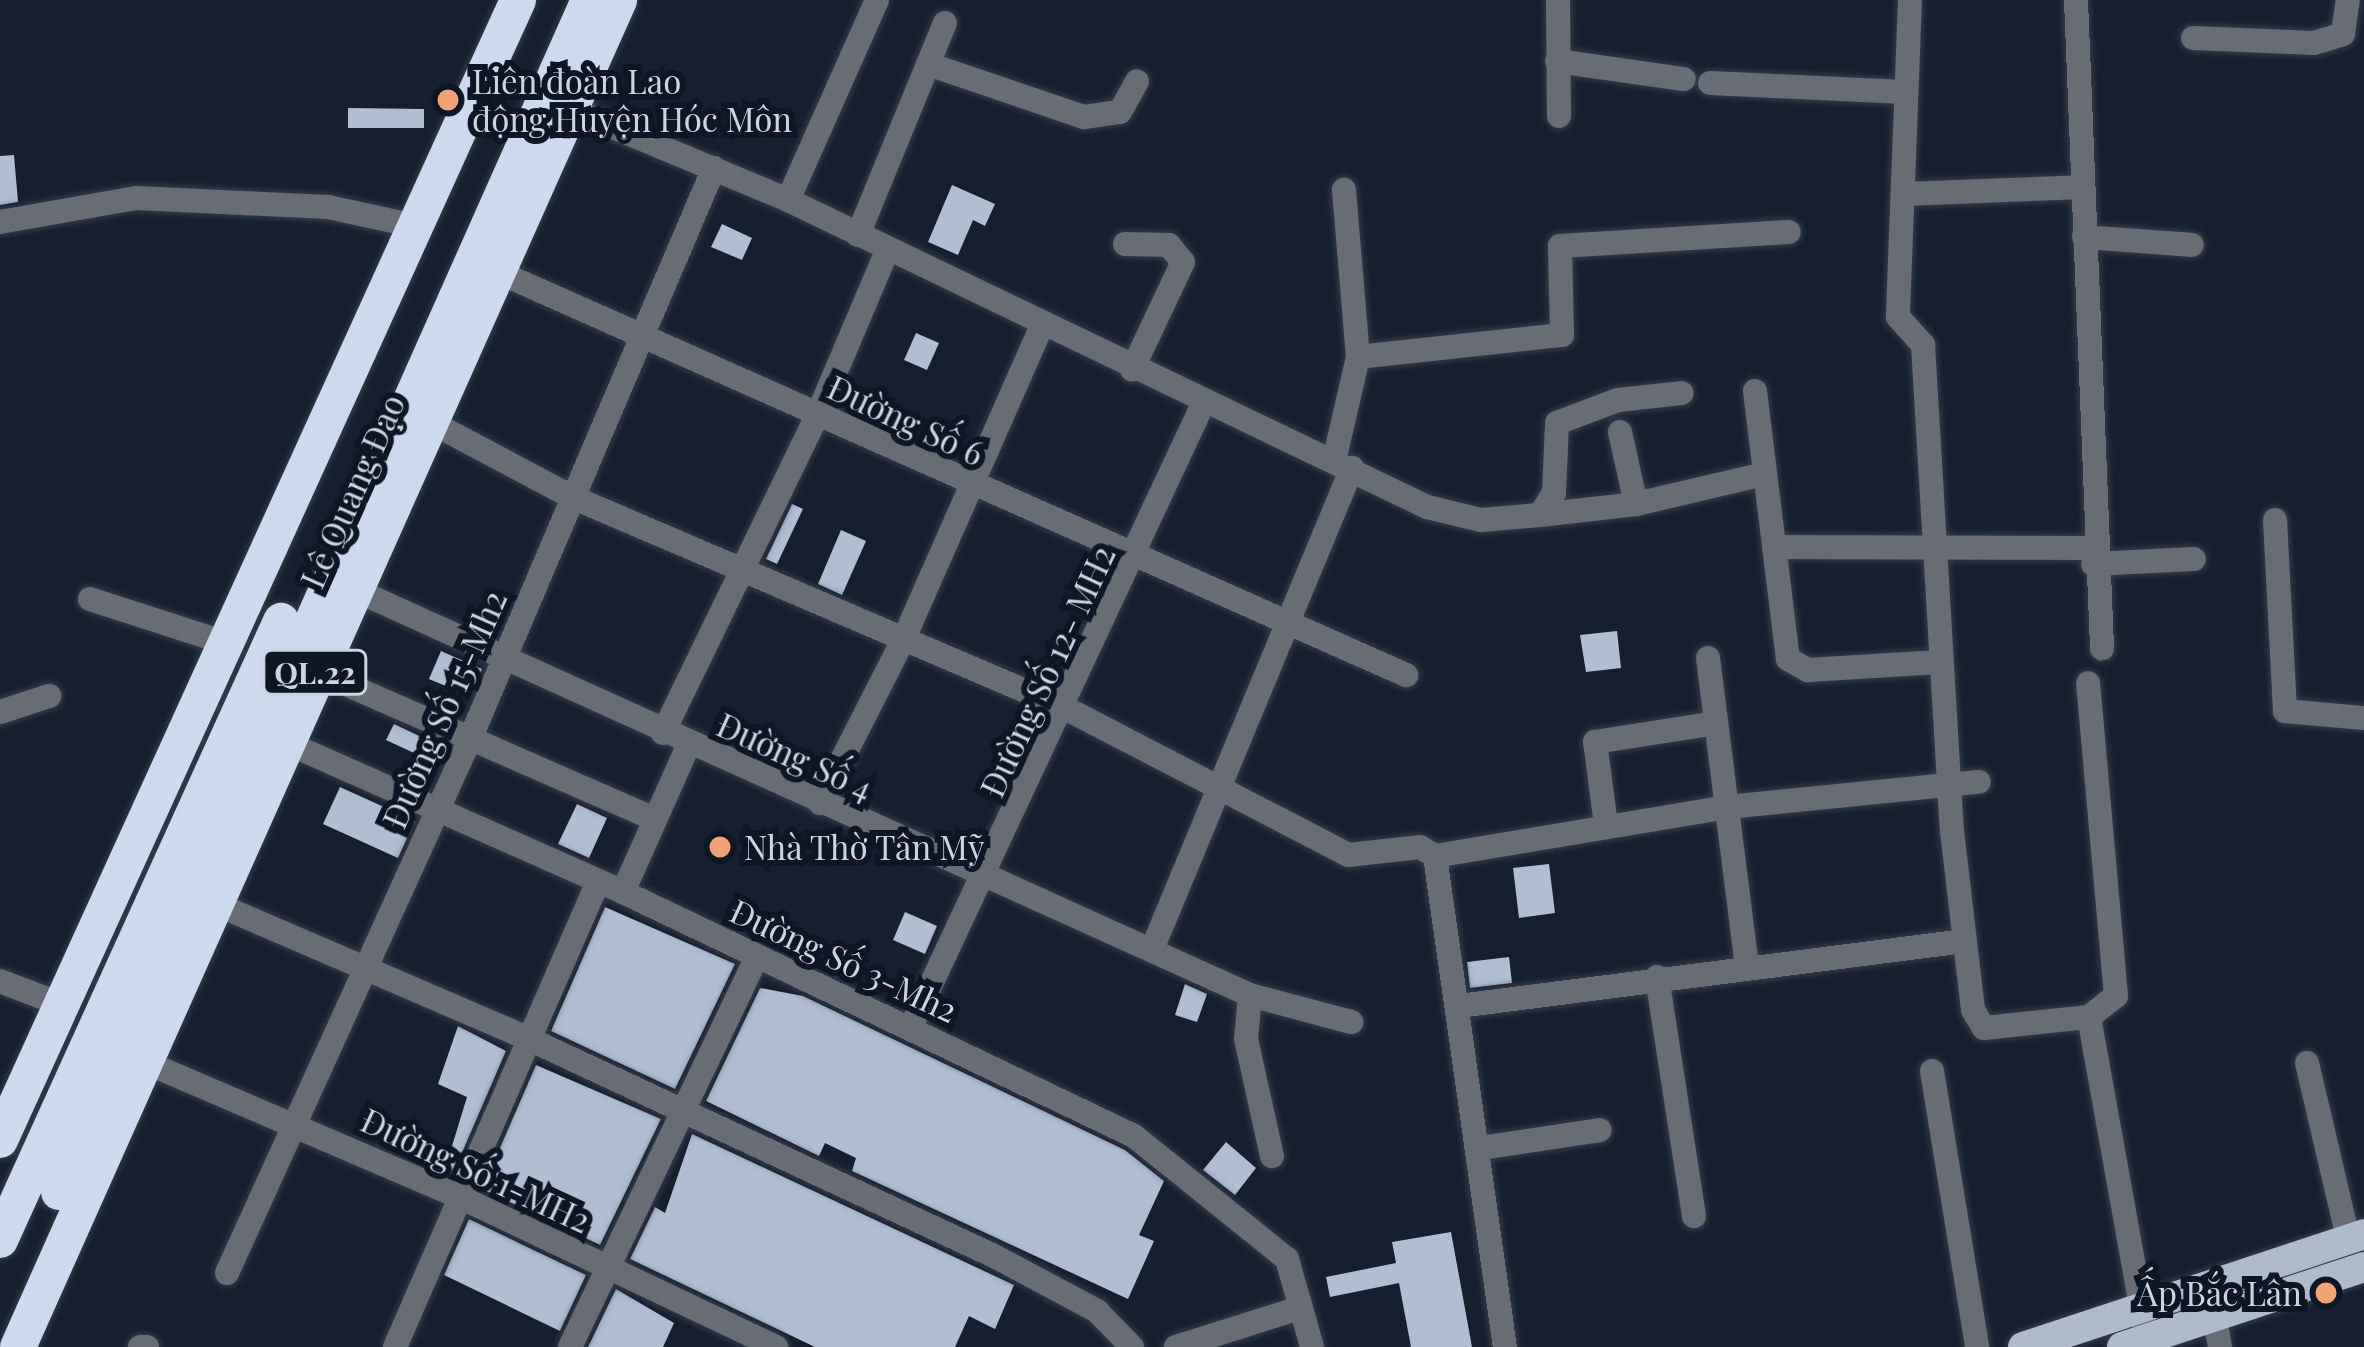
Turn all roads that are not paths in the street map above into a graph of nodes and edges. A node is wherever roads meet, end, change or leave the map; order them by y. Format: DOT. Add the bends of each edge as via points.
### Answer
graph roads {
  1 [pos="518,0"];
  2 [pos="562,0"];
  3 [pos="589,0"];
  4 [pos="619,0"];
  5 [pos="877,0"];
  6 [pos="1558,0"];
  7 [pos="1910,0"];
  8 [pos="2076,0"];
  9 [pos="2348,0"];
  10 [pos="945,22"];
  11 [pos="2193,38"];
  12 [pos="1557,62"];
  13 [pos="928,64"];
  14 [pos="1137,81"];
  15 [pos="1906,92"];
  16 [pos="554,103"];
  17 [pos="1558,116"];
  18 [pos="714,168"];
  19 [pos="2083,187"];
  20 [pos="1344,190"];
  21 [pos="1903,194"];
  22 [pos="788,200"];
  23 [pos="0,222"];
  24 [pos="411,225"];
  25 [pos="1790,232"];
  26 [pos="858,235"];
  27 [pos="2084,237"];
  28 [pos="1125,244"];
  29 [pos="2192,245"];
  30 [pos="888,249"];
  31 [pos="496,271"];
  32 [pos="1042,326"];
  33 [pos="646,331"];
  34 [pos="1358,357"];
  35 [pos="1132,370"];
  36 [pos="1755,391"];
  37 [pos="1682,393"];
  38 [pos="1203,404"];
  39 [pos="817,416"];
  40 [pos="427,420"];
  41 [pos="1619,432"];
  42 [pos="1343,465"];
  43 [pos="1764,474"];
  44 [pos="973,488"];
  45 [pos="572,497"];
  46 [pos="1636,504"];
  47 [pos="1540,515"];
  48 [pos="2275,520"];
  49 [pos="1933,545"];
  50 [pos="1774,547"];
  51 [pos="1138,556"];
  52 [pos="2093,556"];
  53 [pos="2194,559"];
  54 [pos="743,566"];
  55 [pos="351,588"];
  56 [pos="90,599"];
  57 [pos="1289,627"];
  58 [pos="905,636"];
  59 [pos="220,641"];
  60 [pos="2102,648"];
  61 [pos="1708,658"];
  62 [pos="503,660"];
  63 [pos="1940,662"];
  64 [pos="303,666"];
  65 [pos="1406,675"];
  66 [pos="2088,683"];
  67 [pos="50,696"];
  68 [pos="1065,708"];
  69 [pos="0,712"];
  70 [pos="2364,718"];
  71 [pos="1716,723"];
  72 [pos="663,733"];
  73 [pos="273,736"];
  74 [pos="470,740"];
  75 [pos="688,744"];
  76 [pos="1979,782"];
  77 [pos="1948,783"];
  78 [pos="1218,787"];
  79 [pos="820,803"];
  80 [pos="1727,807"];
  81 [pos="437,814"];
  82 [pos="653,818"];
  83 [pos="1606,825"];
  84 [pos="1435,856"];
  85 [pos="987,877"];
  86 [pos="597,884"];
  87 [pos="623,892"];
  88 [pos="216,904"];
  89 [pos="1964,941"];
  90 [pos="1153,947"];
  91 [pos="757,956"];
  92 [pos="1748,966"];
  93 [pos="362,967"];
  94 [pos="1657,977"];
  95 [pos="0,981"];
  96 [pos="1250,995"];
  97 [pos="61,1004"];
  98 [pos="1459,1006"];
  99 [pos="2089,1017"];
  100 [pos="1351,1022"];
  101 [pos="911,1027"];
  102 [pos="529,1039"];
  103 [pos="145,1062"];
  104 [pos="2307,1064"];
  105 [pos="1932,1071"];
  106 [pos="687,1115"];
  107 [pos="291,1122"];
  108 [pos="1600,1130"];
  109 [pos="0,1139"];
  110 [pos="1480,1148"];
  111 [pos="1272,1156"];
  112 [pos="460,1197"];
  113 [pos="1694,1216"];
  114 [pos="2356,1236"];
  115 [pos="0,1240"];
  116 [pos="610,1268"];
  117 [pos="2364,1268"];
  118 [pos="227,1273"];
  119 [pos="1300,1308"];
  120 [pos="2214,1317"];
  121 [pos="0,1328"];
  122 [pos="2137,1332"];
  123 [pos="18,1347"];
  124 [pos="395,1347"];
  125 [pos="569,1347"];
  126 [pos="776,1347"];
  127 [pos="1132,1347"];
  128 [pos="1176,1347"];
  129 [pos="1312,1347"];
  130 [pos="1505,1347"];
  131 [pos="1977,1347"];
  132 [pos="2023,1347"];
  1 -- 24 [label="highway, Lê Quang Đạo / QL.22"];
  2 -- 115 [label="highway, Lê Quang Đạo / QL.22"];
  3 -- 16 [label="highway, Lê Quang Đạo / QL.22"];
  4 -- 16 [label="highway, Lê Quang Đạo / QL.22"];
  5 -- 22 [label="street"];
  6 -- 12 [label="street"];
  7 -- 15 [label="street"];
  8 -- 19 [label="street"];
  9 -- 11 [label="street" via="2344,34 2314,44"];
  10 -- 13 [label="street"];
  12 -- 15 [label="street" via="1697,81"];
  12 -- 17 [label="street"];
  13 -- 14 [label="street" via="1084,116 1120,112"];
  13 -- 26 [label="street"];
  15 -- 21 [label="street"];
  16 -- 18 [label="street"];
  16 -- 31 [label="highway, Lê Quang Đạo / QL.22"];
  16 -- 64 [label="highway, Lê Quang Đạo / QL.22"];
  18 -- 22 [label="street"];
  18 -- 33 [label="street, Đường Số 15-Mh2"];
  19 -- 21 [label="street"];
  19 -- 27 [label="street"];
  20 -- 34 [label="street"];
  21 -- 49 [label="street" via="1898,317 1923,345"];
  22 -- 26 [label="street"];
  23 -- 24 [label="street" via="136,198 328,207"];
  24 -- 59 [label="highway, Lê Quang Đạo / QL.22"];
  25 -- 34 [label="street" via="1560,246 1562,335"];
  26 -- 30 [label="street"];
  27 -- 29 [label="street"];
  27 -- 52 [label="street"];
  28 -- 35 [label="street" via="1169,245 1183,262"];
  30 -- 32 [label="street"];
  30 -- 39 [label="street"];
  31 -- 33 [label="street, Đường Số 6"];
  31 -- 40 [label="highway, Lê Quang Đạo / QL.22"];
  32 -- 35 [label="street"];
  32 -- 44 [label="street"];
  33 -- 39 [label="street, Đường Số 6"];
  33 -- 45 [label="street, Đường Số 15-Mh2"];
  34 -- 42 [label="street"];
  35 -- 38 [label="street"];
  36 -- 43 [label="street"];
  37 -- 47 [label="street" via="1618,400 1557,423 1554,493"];
  38 -- 42 [label="street"];
  38 -- 51 [label="street, Đường Số 12- MH2"];
  39 -- 44 [label="street, Đường Số 6"];
  39 -- 54 [label="street"];
  40 -- 45 [label="street"];
  40 -- 55 [label="highway, Lê Quang Đạo / QL.22"];
  41 -- 46 [label="street"];
  42 -- 47 [label="street" via="1426,507 1481,520"];
  42 -- 57 [label="street"];
  43 -- 46 [label="street"];
  43 -- 50 [label="street"];
  44 -- 51 [label="street, Đường Số 6"];
  44 -- 58 [label="street"];
  45 -- 54 [label="street"];
  45 -- 62 [label="street, Đường Số 15-Mh2"];
  46 -- 47 [label="street"];
  48 -- 70 [label="street" via="2285,711"];
  49 -- 50 [label="street"];
  49 -- 52 [label="street"];
  49 -- 63 [label="street"];
  50 -- 63 [label="street" via="1785,653 1795,666"];
  51 -- 57 [label="street, Đường Số 6"];
  51 -- 68 [label="street, Đường Số 12- MH2"];
  52 -- 53 [label="street"];
  52 -- 60 [label="street"];
  54 -- 58 [label="street"];
  54 -- 72 [label="street"];
  55 -- 62 [label="street, Đường Số 4"];
  55 -- 64 [label="highway, Lê Quang Đạo / QL.22"];
  56 -- 59 [label="street"];
  57 -- 65 [label="street, Đường Số 6"];
  57 -- 78 [label="street"];
  58 -- 68 [label="street"];
  58 -- 79 [label="street"];
  59 -- 97 [label="highway, Lê Quang Đạo / QL.22"];
  61 -- 71 [label="street"];
  62 -- 72 [label="street, Đường Số 4"];
  62 -- 74 [label="street, Đường Số 15-Mh2"];
  63 -- 77 [label="street"];
  64 -- 73 [label="highway, Lê Quang Đạo / QL.22"];
  64 -- 74 [label="street"];
  66 -- 99 [label="street" via="2116,996"];
  67 -- 69 [label="street"];
  68 -- 78 [label="street"];
  68 -- 85 [label="street, Đường Số 12- MH2"];
  71 -- 80 [label="street"];
  71 -- 83 [label="street" via="1595,742"];
  72 -- 75 [label="street, Đường Số 4"];
  73 -- 81 [label="street, Đường Số 3-Mh2"];
  73 -- 88 [label="highway, Lê Quang Đạo / QL.22"];
  73 -- 121 [label="highway, Lê Quang Đạo / QL.22"];
  74 -- 81 [label="street, Đường Số 15-Mh2"];
  74 -- 82 [label="street"];
  75 -- 79 [label="street, Đường Số 4"];
  75 -- 82 [label="street"];
  76 -- 77 [label="street"];
  77 -- 80 [label="street"];
  77 -- 89 [label="street"];
  78 -- 84 [label="street" via="1348,855 1420,847"];
  78 -- 90 [label="street"];
  79 -- 85 [label="street, Đường Số 4"];
  80 -- 83 [label="street"];
  80 -- 92 [label="street"];
  81 -- 86 [label="street, Đường Số 3-Mh2"];
  81 -- 93 [label="street, Đường Số 15-Mh2"];
  82 -- 87 [label="street"];
  83 -- 84 [label="street"];
  84 -- 98 [label="street"];
  85 -- 90 [label="street, Đường Số 4"];
  85 -- 101 [label="street, Đường Số 12- MH2"];
  86 -- 87 [label="street, Đường Số 3-Mh2"];
  86 -- 102 [label="street"];
  87 -- 91 [label="street, Đường Số 3-Mh2"];
  88 -- 93 [label="street"];
  88 -- 103 [label="highway, Lê Quang Đạo / QL.22"];
  89 -- 92 [label="street"];
  89 -- 99 [label="street" via="1979,1026"];
  90 -- 96 [label="street, Đường Số 4"];
  91 -- 101 [label="street, Đường Số 3-Mh2"];
  91 -- 106 [label="street"];
  92 -- 94 [label="street"];
  93 -- 102 [label="street"];
  93 -- 107 [label="street, Đường Số 15-Mh2"];
  94 -- 98 [label="street"];
  94 -- 113 [label="street"];
  95 -- 97 [label="street"];
  96 -- 100 [label="street, Đường Số 4"];
  96 -- 111 [label="street" via="1246,1040"];
  97 -- 109 [label="highway, Lê Quang Đạo / QL.22"];
  98 -- 110 [label="street"];
  99 -- 122 [label="street"];
  101 -- 119 [label="street, Đường Số 3-Mh2" via="1134,1136 1287,1259"];
  102 -- 106 [label="street"];
  102 -- 112 [label="street"];
  103 -- 107 [label="street, Đường Số 1-MH2"];
  103 -- 123 [label="highway, Lê Quang Đạo / QL.22"];
  104 -- 114 [label="street"];
  105 -- 131 [label="street"];
  106 -- 116 [label="street"];
  106 -- 127 [label="street" via="996,1257 1097,1311"];
  107 -- 112 [label="street, Đường Số 1-MH2"];
  107 -- 118 [label="street, Đường Số 15-Mh2"];
  108 -- 110 [label="street"];
  110 -- 130 [label="street"];
  112 -- 116 [label="street, Đường Số 1-MH2"];
  112 -- 124 [label="street"];
  114 -- 120 [label="main road"];
  116 -- 125 [label="street"];
  116 -- 126 [label="street, Đường Số 1-MH2"];
  117 -- 120 [label="main road"];
  119 -- 128 [label="street"];
  119 -- 129 [label="street, Đường Số 3-Mh2"];
  120 -- 122 [label="main road"];
  122 -- 132 [label="main road"];
}
